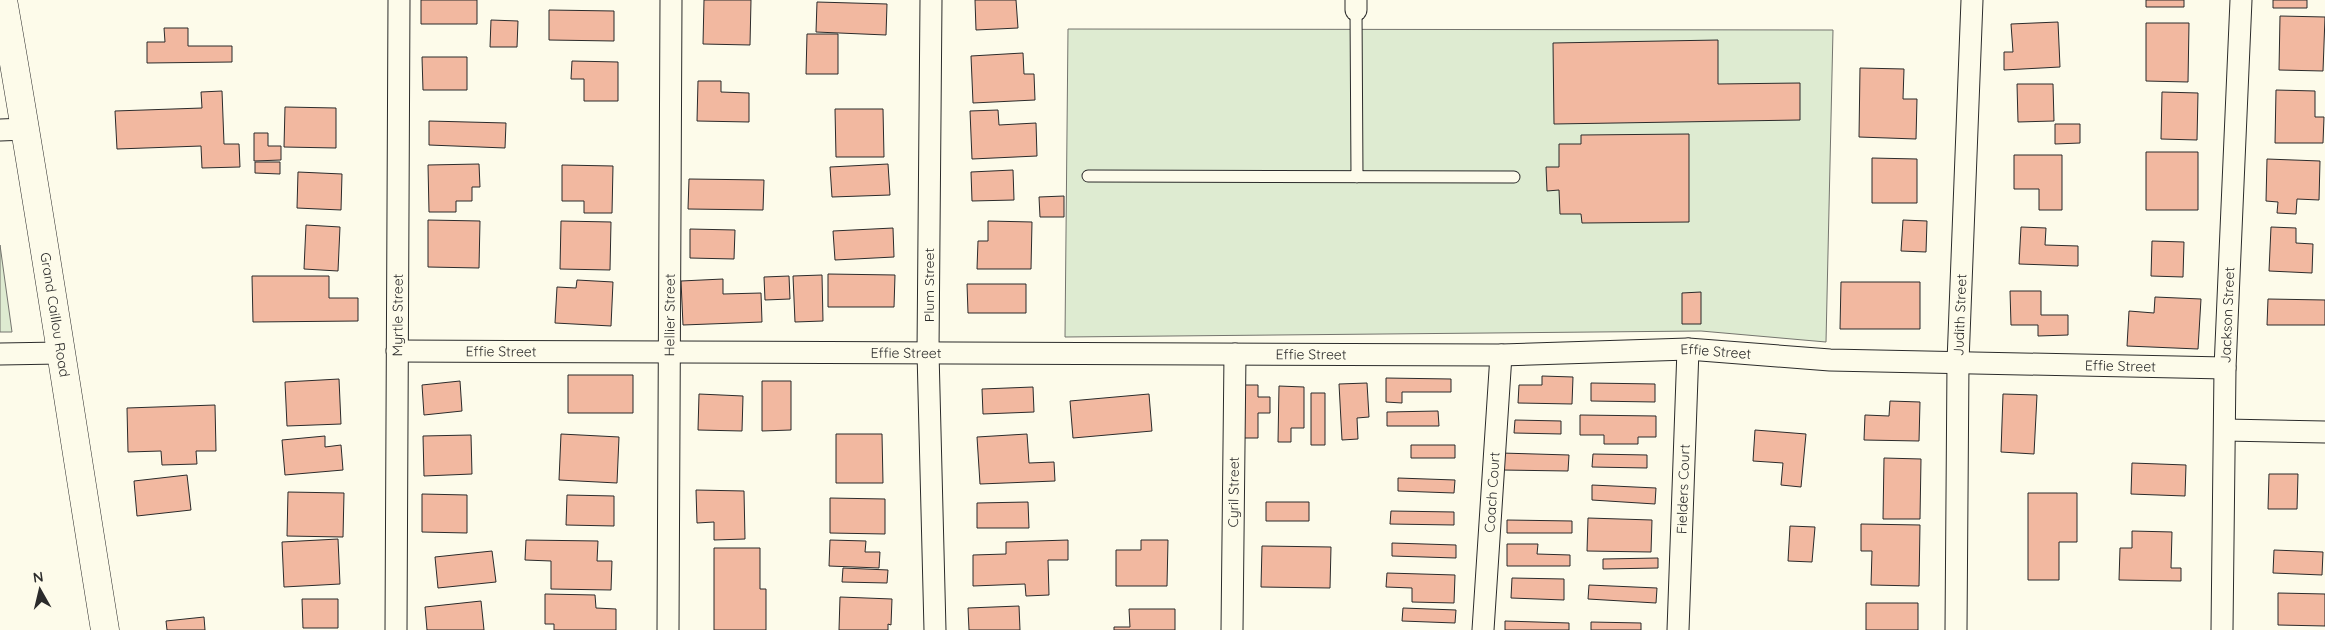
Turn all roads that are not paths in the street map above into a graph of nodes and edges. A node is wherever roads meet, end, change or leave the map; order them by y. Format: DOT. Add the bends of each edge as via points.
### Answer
graph roads {
  1 [pos="3,0"];
  2 [pos="399,0"];
  3 [pos="671,0"];
  4 [pos="932,0"];
  5 [pos="1972,0"];
  6 [pos="2241,0"];
  7 [pos="1356,5"];
  8 [pos="13,130"];
  9 [pos="1088,176"];
  10 [pos="1357,177"];
  11 [pos="1514,177"];
  12 [pos="1688,348"];
  13 [pos="397,350"];
  14 [pos="670,352"];
  15 [pos="928,352"];
  16 [pos="60,353"];
  17 [pos="0,354"];
  18 [pos="1235,354"];
  19 [pos="1501,355"];
  20 [pos="1958,362"];
  21 [pos="2225,368"];
  22 [pos="2225,430"];
  23 [pos="2325,432"];
  24 [pos="105,630"];
  25 [pos="396,630"];
  26 [pos="668,630"];
  27 [pos="935,630"];
  28 [pos="1232,630"];
  29 [pos="1483,630"];
  30 [pos="1678,630"];
  31 [pos="1956,630"];
  32 [pos="2222,630"];
  1 -- 8 [label="main road, Grand Caillou Road"];
  2 -- 13 [label="street, Myrtle Street"];
  3 -- 14 [label="street, Hellier Street"];
  4 -- 15 [label="street, Plum Street"];
  5 -- 20 [label="street, Judith Street"];
  6 -- 21 [label="street, Jackson Street"];
  7 -- 10 [label="lane"];
  8 -- 16 [label="main road, Grand Caillou Road"];
  9 -- 10 [label="lane"];
  10 -- 11 [label="lane"];
  12 -- 19 [label="street, Effie Street"];
  12 -- 20 [label="street, Effie Street" via="1830,360"];
  12 -- 30 [label="street, Fielders Court"];
  13 -- 14 [label="street, Effie Street"];
  13 -- 25 [label="street, Myrtle Street"];
  14 -- 15 [label="street, Effie Street"];
  14 -- 26 [label="street, Hellier Street"];
  15 -- 18 [label="street, Effie Street"];
  15 -- 27 [label="street, Plum Street"];
  16 -- 17 [label="street"];
  16 -- 24 [label="main road, Grand Caillou Road"];
  18 -- 19 [label="street, Effie Street"];
  18 -- 28 [label="street, Cyril Street"];
  19 -- 29 [label="street, Coach Court"];
  20 -- 21 [label="street, Effie Street"];
  20 -- 31 [label="street, Judith Street"];
  21 -- 22 [label="street, Jackson Street"];
  22 -- 23 [label="street"];
  22 -- 32 [label="street, Jackson Street"];
}
